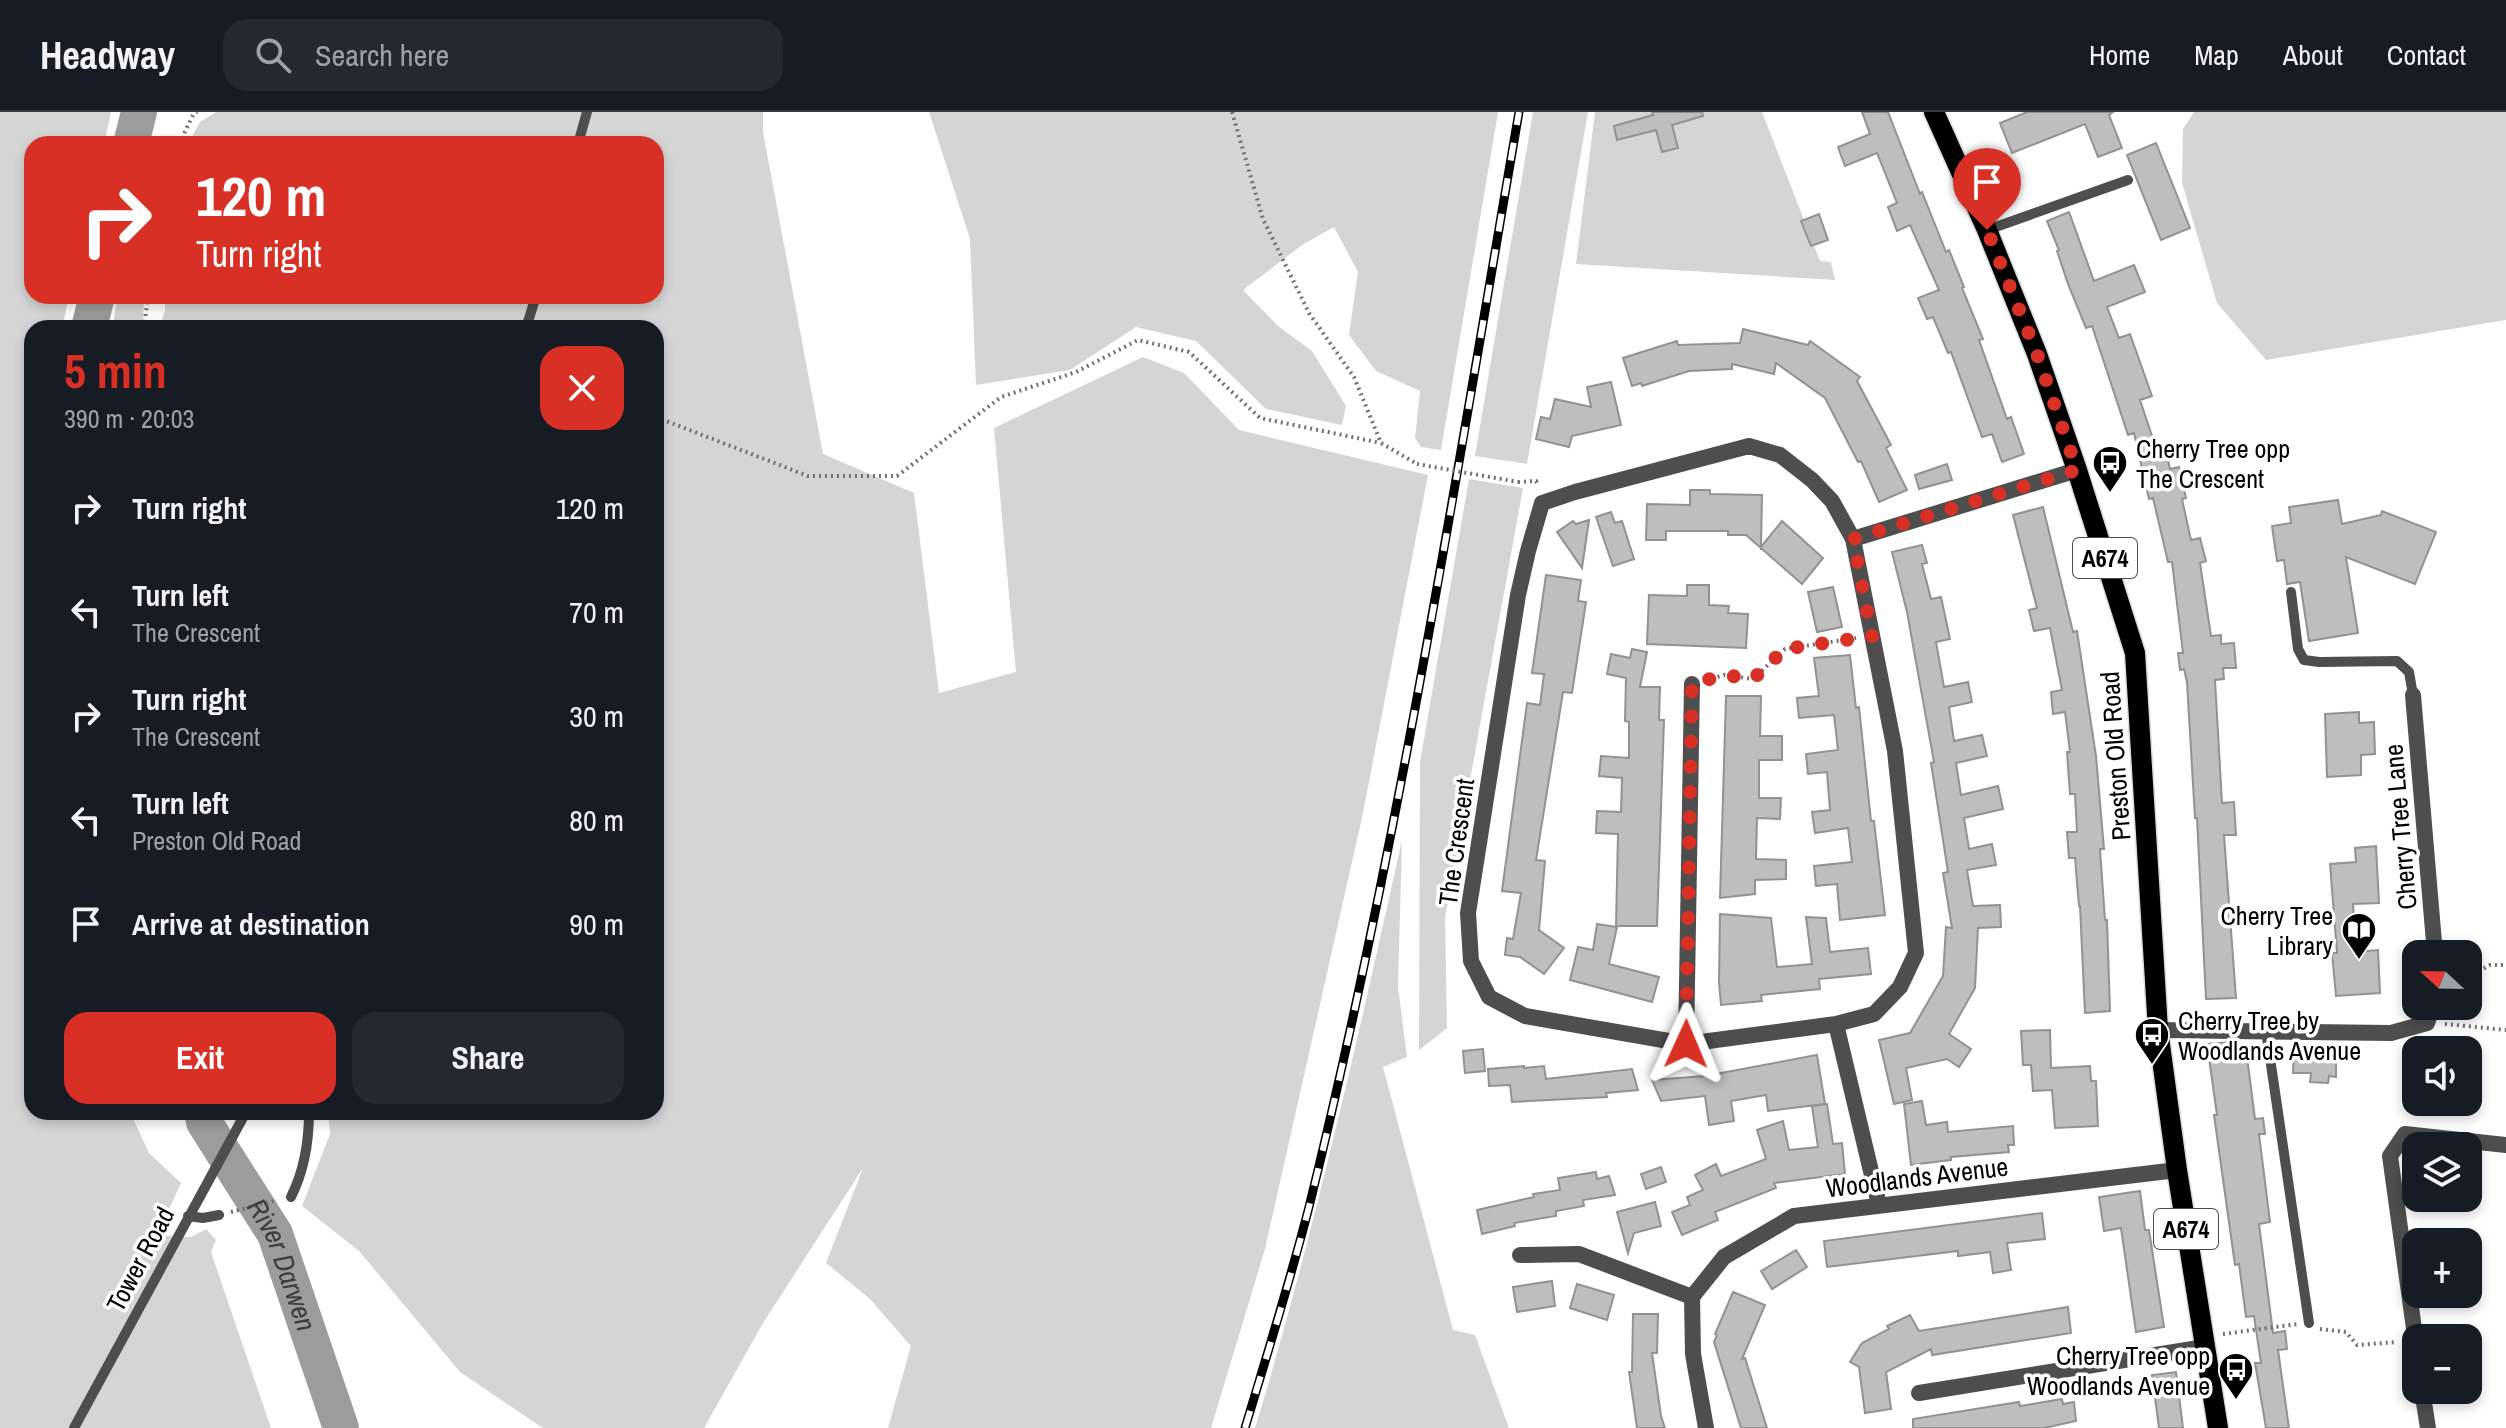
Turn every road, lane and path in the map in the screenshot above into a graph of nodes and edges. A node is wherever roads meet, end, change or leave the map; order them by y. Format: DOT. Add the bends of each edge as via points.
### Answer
graph roads {
  1 [pos="197,112"];
  2 [pos="587,112"];
  3 [pos="1232,112"];
  4 [pos="1934,112"];
  5 [pos="183,136"];
  6 [pos="580,136"];
  7 [pos="2128,180"];
  8 [pos="1987,230"];
  9 [pos="664,420"];
  10 [pos="1381,443"];
  11 [pos="2077,470"];
  12 [pos="1518,482"];
  13 [pos="1853,539"];
  14 [pos="2291,592"];
  15 [pos="1872,636"];
  16 [pos="1692,684"];
  17 [pos="2413,695"];
  18 [pos="2434,940"];
  19 [pos="2506,965"];
  20 [pos="2482,969"];
  21 [pos="2428,1020"];
  22 [pos="2427,1023"];
  23 [pos="1836,1024"];
  24 [pos="2158,1030"];
  25 [pos="2506,1030"];
  26 [pos="2266,1031"];
  27 [pos="1686,1044"];
  28 [pos="242,1120"];
  29 [pos="309,1120"];
  30 [pos="2506,1145"];
  31 [pos="2177,1170"];
  32 [pos="291,1197"];
  33 [pos="1879,1205"];
  34 [pos="219,1215"];
  35 [pos="188,1216"];
  36 [pos="1520,1255"];
  37 [pos="1692,1297"];
  38 [pos="2309,1323"];
  39 [pos="2413,1324"];
  40 [pos="2229,1333"];
  41 [pos="2402,1343"];
  42 [pos="2205,1347"];
  43 [pos="1919,1393"];
  44 [pos="2424,1404"];
  45 [pos="74,1428"];
  46 [pos="1706,1428"];
  47 [pos="2218,1428"];
  48 [pos="2428,1428"];
  1 -- 5 [label="path"];
  2 -- 6 [label="lane"];
  3 -- 10 [label="path" via="1263,219 1309,313 1354,377"];
  4 -- 8 [label="main road, Preston Old Road / A674"];
  7 -- 8 [label="lane"];
  8 -- 11 [label="main road, Preston Old Road / A674"];
  9 -- 10 [label="path" via="808,476 897,476 1001,397 1076,372 1138,340 1189,352 1260,418"];
  10 -- 12 [label="path, bridge" via="1417,464"];
  11 -- 13 [label="street"];
  11 -- 24 [label="main road, Preston Old Road / A674" via="2135,653"];
  13 -- 15 [label="street, The Crescent"];
  13 -- 27 [label="street, The Crescent" via="1832,501 1812,480 1780,455 1749,446 1542,503 1518,595 1468,913 1471,961 1489,997 1525,1016"];
  14 -- 17 [label="lane" via="2304,660 2397,661 2409,672"];
  15 -- 16 [label="path" via="1785,649 1753,679 1724,675"];
  15 -- 23 [label="street, The Crescent" via="1895,751 1916,953 1900,987 1874,1014"];
  16 -- 27 [label="street"];
  17 -- 18 [label="street, Cherry Tree Lane"];
  19 -- 20 [label="path"];
  21 -- 22 [label="street"];
  22 -- 25 [label="path"];
  22 -- 26 [label="street" via="2391,1033"];
  23 -- 27 [label="street, The Crescent"];
  23 -- 33 [label="street"];
  24 -- 26 [label="street"];
  24 -- 31 [label="main road, Preston Old Road / A674"];
  26 -- 38 [label="lane"];
  28 -- 35 [label="lane, Tower Road"];
  29 -- 32 [label="lane" via="304,1166"];
  30 -- 39 [label="street" via="2405,1134 2390,1156"];
  31 -- 33 [label="street, Woodlands Avenue"];
  31 -- 42 [label="main road, Preston Old Road / A674"];
  32 -- 34 [label="path"];
  33 -- 37 [label="street, Woodlands Avenue" via="1794,1216 1724,1257"];
  34 -- 35 [label="lane"];
  35 -- 45 [label="lane, Tower Road"];
  36 -- 37 [label="street" via="1579,1254"];
  37 -- 46 [label="street" via="1693,1354"];
  38 -- 40 [label="path"];
  38 -- 41 [label="path" via="2314,1329 2346,1332 2357,1345"];
  42 -- 43 [label="street"];
  42 -- 47 [label="main road, Preston Old Road / A674"];
  44 -- 48 [label="street"];
}
